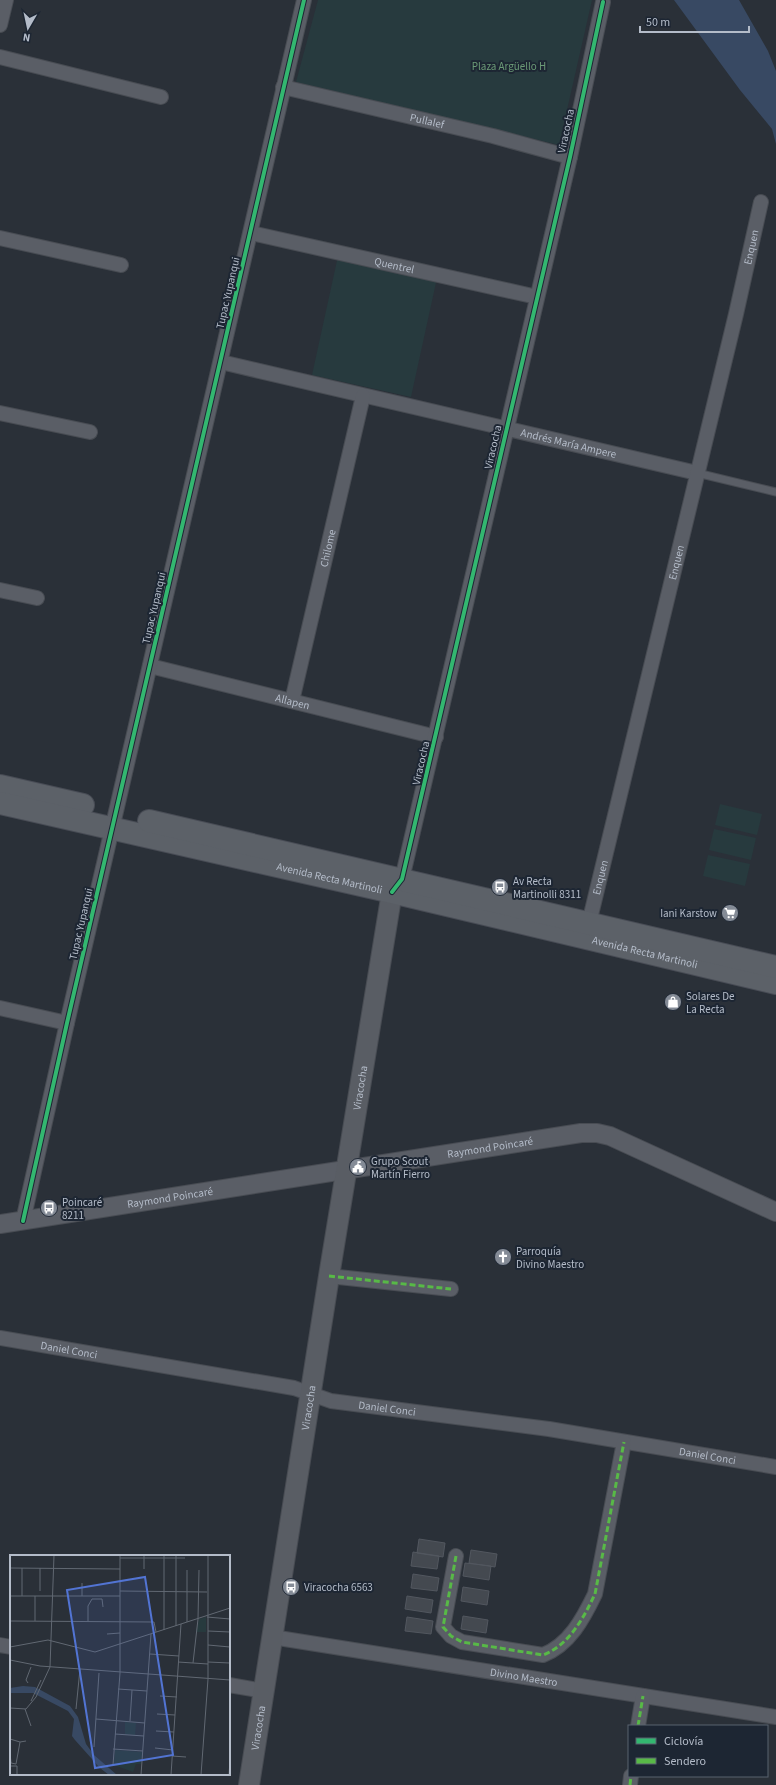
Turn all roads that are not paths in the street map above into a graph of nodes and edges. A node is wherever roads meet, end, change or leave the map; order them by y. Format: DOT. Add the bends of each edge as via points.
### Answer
graph roads {
  1 [pos="6,0"];
  2 [pos="304,0"];
  3 [pos="603,2"];
  4 [pos="0,25"];
  5 [pos="0,57"];
  6 [pos="283,87"];
  7 [pos="161,97"];
  8 [pos="570,158"];
  9 [pos="761,202"];
  10 [pos="251,232"];
  11 [pos="0,238"];
  12 [pos="121,265"];
  13 [pos="537,297"];
  14 [pos="221,362"];
  15 [pos="363,396"];
  16 [pos="0,413"];
  17 [pos="506,428"];
  18 [pos="90,432"];
  19 [pos="697,473"];
  20 [pos="776,492"];
  21 [pos="0,590"];
  22 [pos="37,598"];
  23 [pos="150,666"];
  24 [pos="292,701"];
  25 [pos="436,737"];
  26 [pos="0,786"];
  27 [pos="0,803"];
  28 [pos="114,820"];
  29 [pos="397,885"];
  30 [pos="589,923"];
  31 [pos="776,967"];
  32 [pos="776,983"];
  33 [pos="0,1008"];
  34 [pos="67,1023"];
  35 [pos="346,1171"];
  36 [pos="776,1212"];
  37 [pos="23,1221"];
  38 [pos="0,1224"];
  39 [pos="329,1276"];
  40 [pos="451,1289"];
  41 [pos="0,1338"];
  42 [pos="311,1392"];
  43 [pos="624,1442"];
  44 [pos="776,1467"];
  45 [pos="456,1556"];
  46 [pos="272,1637"];
  47 [pos="0,1645"];
  48 [pos="10,1647"];
  49 [pos="230,1685"];
  50 [pos="264,1691"];
  51 [pos="643,1696"];
  52 [pos="776,1717"];
  53 [pos="638,1725"];
  54 [pos="249,1785"];
  1 -- 4 [label="street"];
  2 -- 6 [label="street, Tupac Yupanqui"];
  3 -- 8 [label="street, Viracocha"];
  5 -- 7 [label="street"];
  6 -- 8 [label="street, Pullalef"];
  6 -- 10 [label="street, Tupac Yupanqui"];
  8 -- 13 [label="street, Viracocha"];
  9 -- 19 [label="street, Enquen"];
  10 -- 13 [label="street, Quentrel"];
  10 -- 14 [label="street, Tupac Yupanqui"];
  11 -- 12 [label="street"];
  13 -- 17 [label="street, Viracocha"];
  14 -- 15 [label="street, Andrés María Ampere"];
  14 -- 23 [label="street, Tupac Yupanqui"];
  15 -- 17 [label="street, Andrés María Ampere"];
  15 -- 24 [label="street, Chilome"];
  16 -- 18 [label="street"];
  17 -- 19 [label="street, Andrés María Ampere"];
  17 -- 25 [label="street, Viracocha"];
  19 -- 20 [label="lane, Andrés María Ampere"];
  19 -- 30 [label="street, Enquen"];
  21 -- 22 [label="street"];
  23 -- 24 [label="street, Allapen"];
  23 -- 28 [label="street, Tupac Yupanqui"];
  24 -- 25 [label="street, Allapen"];
  25 -- 29 [label="street, Viracocha"];
  26 -- 28 [label="main road, Avenida Recta Martinoli"];
  27 -- 28 [label="main road, Avenida Recta Martinoli"];
  28 -- 29 [label="main road, Avenida Recta Martinoli"];
  28 -- 34 [label="street, Tupac Yupanqui"];
  29 -- 30 [label="main road, Avenida Recta Martinoli"];
  29 -- 32 [label="main road, Avenida Recta Martinoli"];
  29 -- 35 [label="main road, Viracocha"];
  30 -- 31 [label="main road, Avenida Recta Martinoli"];
  33 -- 34 [label="street"];
  34 -- 37 [label="street, Tupac Yupanqui"];
  35 -- 36 [label="street, Raymond Poincaré" via="581,1133 597,1133 625,1143"];
  35 -- 37 [label="street, Raymond Poincaré"];
  35 -- 39 [label="main road, Viracocha"];
  37 -- 38 [label="street, Raymond Poincaré"];
  39 -- 40 [label="street"];
  39 -- 42 [label="main road, Viracocha"];
  41 -- 42 [label="street, Daniel Conci"];
  42 -- 43 [label="street, Daniel Conci" via="331,1401 549,1429"];
  42 -- 46 [label="main road, Viracocha"];
  43 -- 44 [label="street, Daniel Conci"];
  43 -- 45 [label="street" via="595,1594 584,1617 571,1635 551,1652 542,1655 462,1642 451,1636 443,1627"];
  46 -- 50 [label="main road, Viracocha"];
  46 -- 51 [label="street, Divino Maestro"];
  47 -- 48 [label="street"];
  49 -- 50 [label="street"];
  50 -- 54 [label="main road, Viracocha"];
  51 -- 52 [label="street, Divino Maestro"];
  51 -- 53 [label="street"];
}
